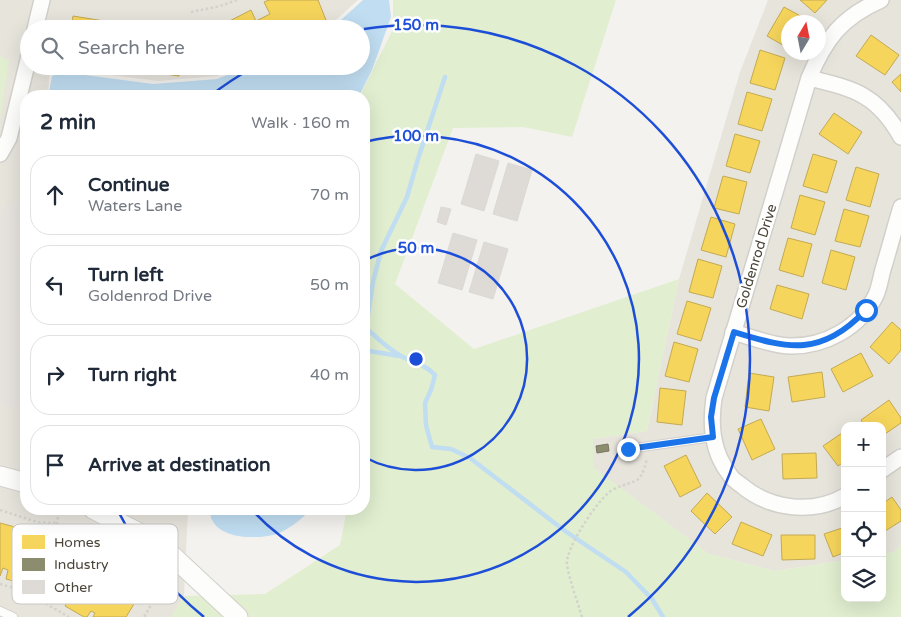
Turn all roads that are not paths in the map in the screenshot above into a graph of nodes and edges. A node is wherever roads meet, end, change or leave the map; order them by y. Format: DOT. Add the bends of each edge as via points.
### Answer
graph roads {
  1 [pos="42,0"];
  2 [pos="881,0"];
  3 [pos="37,20"];
  4 [pos="24,75"];
  5 [pos="809,78"];
  6 [pos="21,90"];
  7 [pos="20,93"];
  8 [pos="901,137"];
  9 [pos="0,154"];
  10 [pos="901,207"];
  11 [pos="734,332"];
  12 [pos="713,437"];
  13 [pos="628,449"];
  14 [pos="901,457"];
  15 [pos="886,467"];
  16 [pos="0,476"];
  17 [pos="20,481"];
  18 [pos="841,498"];
  19 [pos="105,515"];
  20 [pos="122,524"];
  21 [pos="178,560"];
  22 [pos="0,611"];
  23 [pos="13,617"];
  24 [pos="238,617"];
  1 -- 3 [label="street"];
  2 -- 5 [label="street, Goldenrod Drive" via="865,7 834,32"];
  4 -- 6 [label="street"];
  5 -- 8 [label="street" via="854,91 876,103"];
  5 -- 11 [label="street, Goldenrod Drive"];
  7 -- 9 [label="street" via="9,138"];
  10 -- 11 [label="street" via="876,295 852,325 815,343 788,346"];
  11 -- 12 [label="street, Goldenrod Drive" via="714,398 711,417"];
  12 -- 13 [label="lane"];
  12 -- 18 [label="street, Goldenrod Drive" via="730,476 767,501 790,507 813,506"];
  14 -- 15 [label="street"];
  16 -- 17 [label="street"];
  19 -- 20 [label="street"];
  21 -- 24 [label="street"];
  22 -- 23 [label="lane"];
}
